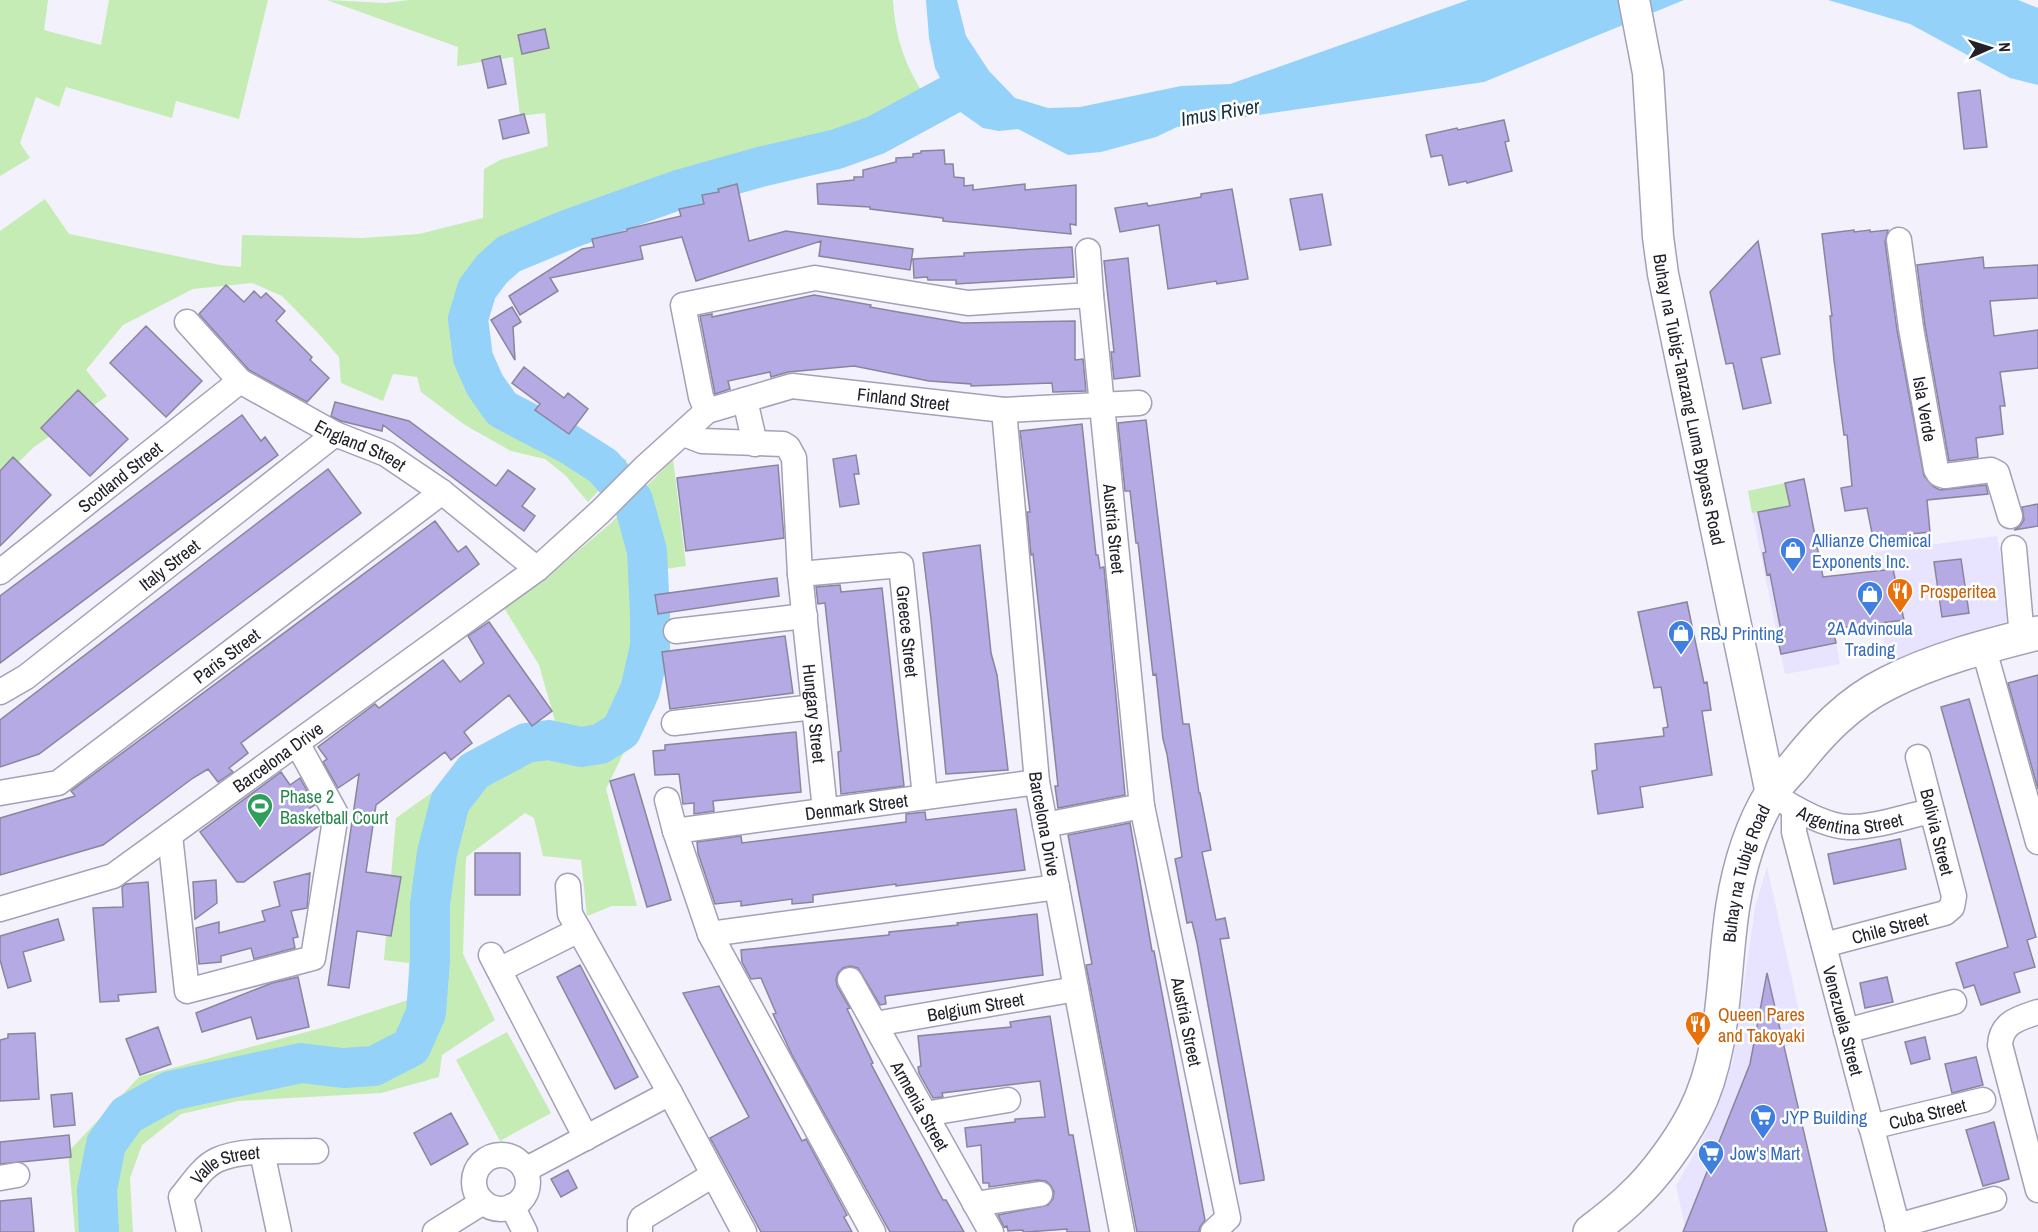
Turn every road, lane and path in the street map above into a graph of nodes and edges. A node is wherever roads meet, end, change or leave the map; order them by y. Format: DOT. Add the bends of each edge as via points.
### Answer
graph roads {
  1 [pos="1634,0"];
  2 [pos="1899,240"];
  3 [pos="1088,251"];
  4 [pos="1091,295"];
  5 [pos="187,322"];
  6 [pos="240,381"];
  7 [pos="745,400"];
  8 [pos="1139,403"];
  9 [pos="1102,405"];
  10 [pos="1004,410"];
  11 [pos="707,411"];
  12 [pos="684,434"];
  13 [pos="335,435"];
  14 [pos="754,444"];
  15 [pos="442,492"];
  16 [pos="2010,516"];
  17 [pos="2014,548"];
  18 [pos="537,569"];
  19 [pos="0,572"];
  20 [pos="800,574"];
  21 [pos="805,616"];
  22 [pos="676,631"];
  23 [pos="2033,637"];
  24 [pos="1983,646"];
  25 [pos="0,692"];
  26 [pos="814,707"];
  27 [pos="674,723"];
  28 [pos="297,743"];
  29 [pos="1918,757"];
  30 [pos="1037,782"];
  31 [pos="0,793"];
  32 [pos="925,797"];
  33 [pos="667,800"];
  34 [pos="1783,801"];
  35 [pos="1142,806"];
  36 [pos="825,810"];
  37 [pos="1932,810"];
  38 [pos="1045,825"];
  39 [pos="675,831"];
  40 [pos="170,835"];
  41 [pos="2038,842"];
  42 [pos="568,886"];
  43 [pos="1057,887"];
  44 [pos="1952,907"];
  45 [pos="0,909"];
  46 [pos="579,930"];
  47 [pos="710,934"];
  48 [pos="1824,945"];
  49 [pos="850,980"];
  50 [pos="1076,989"];
  51 [pos="1954,1002"];
  52 [pos="2038,1012"];
  53 [pos="875,1024"];
  54 [pos="1846,1031"];
  55 [pos="670,1093"];
  56 [pos="1008,1100"];
  57 [pos="1983,1100"];
  58 [pos="925,1114"];
  59 [pos="1871,1127"];
  60 [pos="586,1138"];
  61 [pos="316,1151"];
  62 [pos="262,1152"];
  63 [pos="525,1170"];
  64 [pos="713,1175"];
  65 [pos="2038,1190"];
  66 [pos="1040,1194"];
  67 [pos="1994,1199"];
  68 [pos="483,1202"];
  69 [pos="975,1204"];
  70 [pos="512,1206"];
  71 [pos="1898,1229"];
  72 [pos="189,1232"];
  73 [pos="279,1232"];
  74 [pos="435,1232"];
  75 [pos="525,1232"];
  76 [pos="640,1232"];
  77 [pos="744,1232"];
  78 [pos="873,1232"];
  79 [pos="991,1232"];
  80 [pos="1122,1232"];
  81 [pos="1213,1232"];
  82 [pos="1590,1232"];
  1 -- 34 [label="street, Buhay na Tubig-Tanzang Luma Bypass Road" via="1648,73 1663,274"];
  2 -- 16 [label="street, Isla Verde" via="1936,469 1945,476 1997,472"];
  3 -- 4 [label="street, Austria Street"];
  4 -- 9 [label="street, Austria Street"];
  4 -- 11 [label="street" via="968,303 815,278 683,305"];
  5 -- 6 [label="street, England Street"];
  6 -- 13 [label="street, England Street"];
  6 -- 19 [label="street, Scotland Street"];
  7 -- 10 [label="street, Finland Street" via="792,386"];
  7 -- 11 [label="street, Finland Street"];
  7 -- 14 [label="street"];
  8 -- 9 [label="street, Finland Street"];
  9 -- 10 [label="street, Finland Street"];
  9 -- 35 [label="street, Austria Street"];
  10 -- 30 [label="street, Barcelona Drive"];
  11 -- 12 [label="street, Barcelona Drive"];
  12 -- 14 [label="street" via="702,441"];
  12 -- 18 [label="street, Barcelona Drive"];
  13 -- 15 [label="street, England Street" via="386,454"];
  13 -- 25 [label="street, Italy Street" via="26,677"];
  14 -- 20 [label="street, Hungary Street" via="783,444 794,458"];
  15 -- 18 [label="street, England Street"];
  15 -- 31 [label="street, Paris Street" via="58,783"];
  17 -- 23 [label="street"];
  18 -- 28 [label="street, Barcelona Drive"];
  20 -- 21 [label="street, Hungary Street"];
  20 -- 32 [label="street, Greece Street" via="901,565"];
  21 -- 22 [label="street"];
  21 -- 26 [label="street, Hungary Street"];
  23 -- 24 [label="main road, Buhay na Tubig Road"];
  24 -- 34 [label="main road, Buhay na Tubig Road" via="1916,670 1856,701 1819,734"];
  24 -- 41 [label="street"];
  26 -- 27 [label="street"];
  26 -- 36 [label="street, Hungary Street"];
  28 -- 40 [label="street, Barcelona Drive"];
  28 -- 40 [label="street" via="336,814 313,958 187,991"];
  29 -- 37 [label="street, Bolivia Street"];
  30 -- 32 [label="street, Denmark Street"];
  30 -- 38 [label="street, Barcelona Drive"];
  32 -- 36 [label="street, Denmark Street"];
  33 -- 39 [label="street"];
  34 -- 37 [label="street, Argentina Street" via="1831,824 1847,827"];
  34 -- 48 [label="street, Venezuela Street"];
  34 -- 82 [label="main road, Buhay na Tubig Road" via="1745,851 1733,904 1719,1031 1711,1068 1694,1113 1665,1158 1633,1196"];
  35 -- 38 [label="street"];
  35 -- 81 [label="street, Austria Street" via="1228,1218"];
  36 -- 39 [label="street, Denmark Street"];
  37 -- 44 [label="street, Bolivia Street" via="1954,896"];
  38 -- 43 [label="street, Barcelona Drive"];
  39 -- 47 [label="street"];
  40 -- 45 [label="street, Barcelona Drive" via="113,876"];
  42 -- 46 [label="street" via="570,914"];
  43 -- 47 [label="street"];
  43 -- 50 [label="street, Barcelona Drive"];
  44 -- 48 [label="street, Chile Street" via="1945,913"];
  46 -- 55 [label="street"];
  46 -- 60 [label="street" via="495,962"];
  47 -- 78 [label="street"];
  48 -- 54 [label="street, Venezuela Street"];
  49 -- 53 [label="street, Armenia Street"];
  50 -- 53 [label="street, Belgium Street"];
  50 -- 80 [label="street, Barcelona Drive"];
  51 -- 54 [label="street"];
  52 -- 65 [label="street" via="2010,1023 2000,1036"];
  53 -- 58 [label="street, Armenia Street"];
  54 -- 59 [label="street, Venezuela Street"];
  55 -- 60 [label="street"];
  55 -- 64 [label="street"];
  56 -- 58 [label="street"];
  57 -- 59 [label="street, Cuba Street"];
  58 -- 69 [label="street, Armenia Street"];
  59 -- 71 [label="street, Venezuela Street"];
  60 -- 63 [label="street"];
  61 -- 62 [label="street, Valle Street"];
  62 -- 72 [label="street, Valle Street" via="218,1160 203,1170 181,1197"];
  62 -- 73 [label="street"];
  63 -- 68 [label="street" via="510,1156 499,1155 481,1164 474,1184"];
  63 -- 70 [label="street" via="527,1187"];
  64 -- 76 [label="street" via="642,1218"];
  64 -- 77 [label="street"];
  66 -- 69 [label="street"];
  67 -- 71 [label="street"];
  68 -- 70 [label="street" via="497,1208"];
  68 -- 74 [label="street"];
  69 -- 79 [label="street, Armenia Street"];
  70 -- 75 [label="street"];
}
